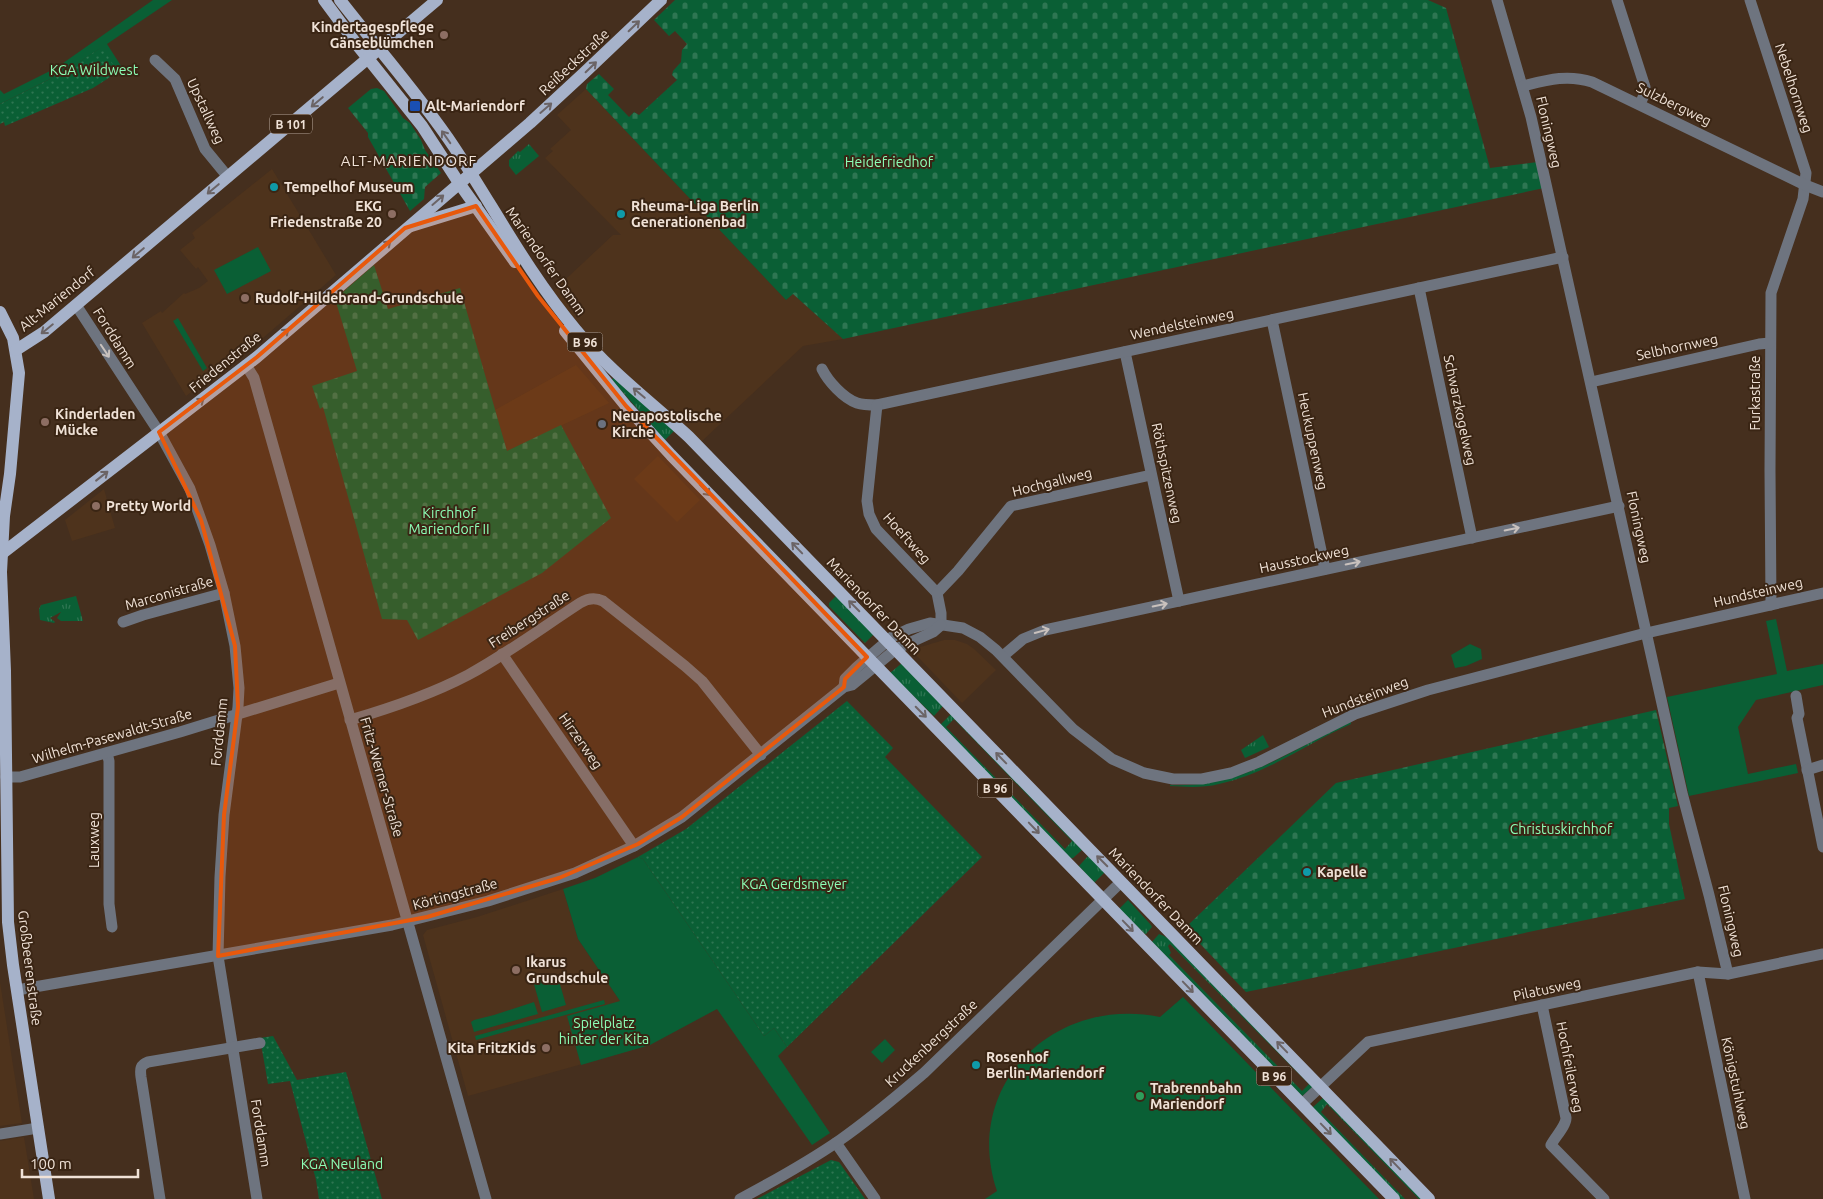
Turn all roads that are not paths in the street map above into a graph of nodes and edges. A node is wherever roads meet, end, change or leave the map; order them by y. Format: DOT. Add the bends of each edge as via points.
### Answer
graph roads {
  1 [pos="324,0"];
  2 [pos="340,0"];
  3 [pos="437,0"];
  4 [pos="661,0"];
  5 [pos="1497,0"];
  6 [pos="1616,0"];
  7 [pos="1750,0"];
  8 [pos="378,50"];
  9 [pos="368,59"];
  10 [pos="155,60"];
  11 [pos="1523,86"];
  12 [pos="1640,104"];
  13 [pos="470,174"];
  14 [pos="228,177"];
  15 [pos="459,183"];
  16 [pos="1805,185"];
  17 [pos="1823,192"];
  18 [pos="476,206"];
  19 [pos="405,228"];
  20 [pos="1563,257"];
  21 [pos="1419,288"];
  22 [pos="76,305"];
  23 [pos="0,312"];
  24 [pos="1272,320"];
  25 [pos="1770,344"];
  26 [pos="16,350"];
  27 [pos="1125,352"];
  28 [pos="246,365"];
  29 [pos="822,369"];
  30 [pos="1591,382"];
  31 [pos="877,405"];
  32 [pos="159,432"];
  33 [pos="1151,475"];
  34 [pos="1619,506"];
  35 [pos="1472,538"];
  36 [pos="1,555"];
  37 [pos="1325,570"];
  38 [pos="224,593"];
  39 [pos="937,593"];
  40 [pos="1823,593"];
  41 [pos="1179,601"];
  42 [pos="1771,605"];
  43 [pos="123,622"];
  44 [pos="941,625"];
  45 [pos="1646,633"];
  46 [pos="891,644"];
  47 [pos="502,654"];
  48 [pos="1003,656"];
  49 [pos="872,662"];
  50 [pos="340,683"];
  51 [pos="1796,696"];
  52 [pos="238,714"];
  53 [pos="350,720"];
  54 [pos="107,753"];
  55 [pos="760,755"];
  56 [pos="1823,765"];
  57 [pos="1807,770"];
  58 [pos="6,777"];
  59 [pos="634,846"];
  60 [pos="1823,847"];
  61 [pos="1121,882"];
  62 [pos="1103,899"];
  63 [pos="407,922"];
  64 [pos="112,927"];
  65 [pos="1823,954"];
  66 [pos="218,956"];
  67 [pos="1698,972"];
  68 [pos="1728,974"];
  69 [pos="17,990"];
  70 [pos="1542,1005"];
  71 [pos="260,1043"];
  72 [pos="233,1048"];
  73 [pos="1320,1086"];
  74 [pos="1302,1104"];
  75 [pos="38,1128"];
  76 [pos="0,1134"];
  77 [pos="836,1143"];
  78 [pos="50,1199"];
  79 [pos="160,1199"];
  80 [pos="256,1199"];
  81 [pos="486,1199"];
  82 [pos="740,1199"];
  83 [pos="875,1199"];
  84 [pos="1394,1199"];
  85 [pos="1429,1199"];
  86 [pos="1604,1199"];
  87 [pos="1745,1199"];
  1 -- 9 [label="main road, Mariendorfer Damm / B 96"];
  2 -- 8 [label="main road, Mariendorfer Damm / B 96"];
  3 -- 8 [label="main road, Alt-Mariendorf"];
  13 -- 4 [label="main road, Reißeckstraße, one-way" via="584,74"];
  5 -- 11 [label="street, Floningweg"];
  6 -- 12 [label="street" via="1645,87"];
  7 -- 16 [label="street, Nebelhornweg" via="1806,173"];
  8 -- 9 [label="main road, Alt-Mariendorf"];
  13 -- 8 [label="main road, Mariendorfer Damm / B 96, one-way" via="434,118"];
  9 -- 14 [label="main road, Alt-Mariendorf / B 101, one-way"];
  9 -- 15 [label="main road, Mariendorfer Damm / B 96" via="422,126"];
  10 -- 14 [label="street, Upstallweg" via="175,78 205,149"];
  11 -- 12 [label="street, Sulzbergweg" via="1554,78 1575,78"];
  11 -- 20 [label="street, Floningweg"];
  12 -- 16 [label="street, Sulzbergweg"];
  13 -- 15 [label="main road, Reißeckstraße"];
  46 -- 13 [label="main road, Mariendorfer Damm / B 96, one-way" via="689,437 585,342 540,284"];
  14 -- 22 [label="main road, Alt-Mariendorf / B 101, one-way"];
  15 -- 18 [label="main road, Mariendorfer Damm / B 96"];
  19 -- 15 [label="main road, Friedenstraße, one-way"];
  16 -- 17 [label="street, Sulzbergweg"];
  16 -- 25 [label="street, Furkastraße" via="1771,293"];
  18 -- 19 [label="main road"];
  18 -- 49 [label="main road, Mariendorfer Damm / B 96, one-way" via="538,296 626,406"];
  28 -- 19 [label="main road, Friedenstraße, one-way"];
  20 -- 21 [label="street, Wendelsteinweg"];
  20 -- 30 [label="street, Floningweg"];
  21 -- 24 [label="street, Wendelsteinweg"];
  21 -- 35 [label="street, Schwarzkogelweg"];
  22 -- 26 [label="main road, Alt-Mariendorf / B 101, one-way"];
  22 -- 32 [label="street, Forddamm, one-way"];
  23 -- 26 [label="main road, Großbeerenstraße"];
  24 -- 27 [label="street, Wendelsteinweg"];
  24 -- 37 [label="street, Heukuppenweg"];
  25 -- 30 [label="street, Selbhornweg"];
  25 -- 42 [label="street, Furkastraße"];
  26 -- 36 [label="main road, Großbeerenstraße" via="18,396"];
  27 -- 31 [label="street, Wendelsteinweg"];
  27 -- 33 [label="street, Röthspitzenweg"];
  32 -- 28 [label="main road, Friedenstraße, one-way"];
  28 -- 50 [label="street, Fritz-Werner-Straße" via="254,378"];
  29 -- 31 [label="street, Wendelsteinweg" via="849,399 860,404"];
  30 -- 34 [label="street, Floningweg"];
  31 -- 39 [label="street, Hoeftweg" via="868,500 870,519 876,530"];
  36 -- 32 [label="main road, Friedenstraße, one-way"];
  32 -- 38 [label="street, Forddamm" via="190,489"];
  33 -- 39 [label="street, Hochgallweg" via="1011,506"];
  33 -- 41 [label="street, Röthspitzenweg"];
  35 -- 34 [label="street, Hausstockweg, one-way"];
  34 -- 45 [label="street, Floningweg"];
  37 -- 35 [label="street, Hausstockweg, one-way"];
  36 -- 58 [label="main road, Großbeerenstraße"];
  37 -- 41 [label="street, Hausstockweg"];
  38 -- 43 [label="street, Marconistraße"];
  38 -- 52 [label="street, Forddamm" via="235,646"];
  39 -- 44 [label="street"];
  40 -- 42 [label="street, Hundsteinweg"];
  48 -- 41 [label="street, Hausstockweg, one-way" via="1023,639 1039,632"];
  42 -- 45 [label="street, Hundsteinweg"];
  44 -- 46 [label="street" via="933,632"];
  44 -- 48 [label="street, Hundsteinweg" via="972,632"];
  45 -- 48 [label="street, Hundsteinweg" via="1378,706 1304,738 1259,762 1231,773 1202,779 1173,779 1144,773 1112,759 1059,715"];
  45 -- 68 [label="street, Floningweg"];
  46 -- 49 [label="street"];
  61 -- 46 [label="main road, Mariendorfer Damm / B 96, one-way"];
  47 -- 53 [label="street, Freibergstraße" via="430,693"];
  47 -- 55 [label="street, Freibergstraße" via="586,600 600,599 702,681"];
  47 -- 59 [label="street, Hirzerweg"];
  49 -- 55 [label="street, Körtingstraße" via="845,679 844,687"];
  49 -- 62 [label="main road, Mariendorfer Damm / B 96, one-way"];
  50 -- 52 [label="street, Wilhelm-Pasewaldt-Straße"];
  50 -- 53 [label="street, Fritz-Werner-Straße"];
  51 -- 57 [label="street"];
  52 -- 54 [label="street, Wilhelm-Pasewaldt-Straße"];
  52 -- 66 [label="street, Forddamm" via="223,822"];
  53 -- 63 [label="street, Fritz-Werner-Straße"];
  54 -- 58 [label="street, Wilhelm-Pasewaldt-Straße" via="20,777"];
  54 -- 64 [label="street, Lauxweg"];
  55 -- 59 [label="street, Körtingstraße" via="682,817"];
  56 -- 57 [label="street"];
  57 -- 60 [label="street"];
  58 -- 69 [label="main road, Großbeerenstraße" via="7,901"];
  59 -- 63 [label="street, Körtingstraße" via="559,878"];
  61 -- 62 [label="street, Kruckenbergstraße"];
  73 -- 61 [label="main road, Mariendorfer Damm / B 96, one-way"];
  62 -- 74 [label="main road, Mariendorfer Damm / B 96, one-way"];
  62 -- 77 [label="street, Kruckenbergstraße" via="924,1073"];
  63 -- 66 [label="street, Körtingstraße"];
  63 -- 81 [label="street, Fritz-Werner-Straße"];
  65 -- 68 [label="street, Pilatusweg"];
  66 -- 69 [label="street, Körtingstraße"];
  66 -- 72 [label="street, Forddamm"];
  67 -- 68 [label="street, Pilatusweg"];
  67 -- 70 [label="street, Pilatusweg"];
  67 -- 87 [label="street, Königstuhlweg"];
  69 -- 75 [label="main road, Großbeerenstraße"];
  70 -- 73 [label="street, Pilatusweg" via="1368,1042"];
  70 -- 86 [label="street, Hochfeilerweg" via="1566,1118 1551,1145"];
  71 -- 72 [label="street"];
  72 -- 79 [label="street" via="148,1062 140,1069"];
  72 -- 80 [label="street, Forddamm"];
  73 -- 74 [label="street, Pilatusweg"];
  85 -- 73 [label="main road, Mariendorfer Damm / B 96, one-way"];
  74 -- 84 [label="main road, Mariendorfer Damm / B 96, one-way"];
  75 -- 76 [label="street"];
  75 -- 78 [label="main road, Großbeerenstraße"];
  77 -- 82 [label="street, Kruckenbergstraße"];
  77 -- 83 [label="street"];
}
